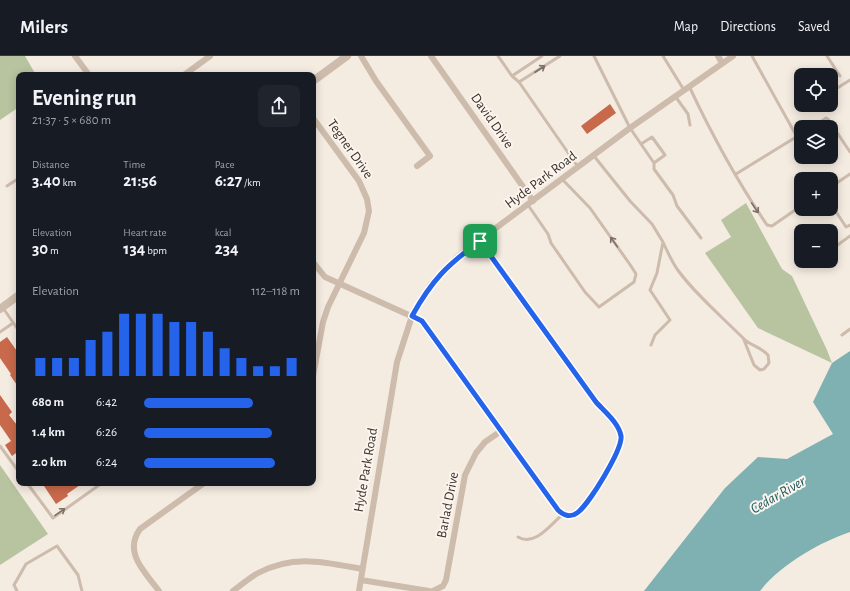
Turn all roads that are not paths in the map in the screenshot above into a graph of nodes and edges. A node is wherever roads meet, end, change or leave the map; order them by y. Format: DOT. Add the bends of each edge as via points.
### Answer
graph roads {
  1 [pos="75,56"];
  2 [pos="210,56"];
  3 [pos="347,56"];
  4 [pos="361,56"];
  5 [pos="431,56"];
  6 [pos="498,56"];
  7 [pos="542,56"];
  8 [pos="560,56"];
  9 [pos="594,56"];
  10 [pos="664,56"];
  11 [pos="718,56"];
  12 [pos="733,56"];
  13 [pos="752,56"];
  14 [pos="827,56"];
  15 [pos="722,63"];
  16 [pos="87,72"];
  17 [pos="188,72"];
  18 [pos="512,76"];
  19 [pos="840,76"];
  20 [pos="316,79"];
  21 [pos="850,80"];
  22 [pos="519,82"];
  23 [pos="687,88"];
  24 [pos="838,88"];
  25 [pos="675,96"];
  26 [pos="316,122"];
  27 [pos="690,125"];
  28 [pos="630,128"];
  29 [pos="794,132"];
  30 [pos="838,135"];
  31 [pos="794,139"];
  32 [pos="641,144"];
  33 [pos="850,152"];
  34 [pos="594,156"];
  35 [pos="654,163"];
  36 [pos="417,166"];
  37 [pos="578,167"];
  38 [pos="736,174"];
  39 [pos="850,174"];
  40 [pos="562,179"];
  41 [pos="16,180"];
  42 [pos="838,182"];
  43 [pos="7,186"];
  44 [pos="531,203"];
  45 [pos="794,211"];
  46 [pos="838,215"];
  47 [pos="850,225"];
  48 [pos="850,236"];
  49 [pos="701,238"];
  50 [pos="480,241"];
  51 [pos="662,242"];
  52 [pos="838,245"];
  53 [pos="316,266"];
  54 [pos="339,283"];
  55 [pos="16,297"];
  56 [pos="1,308"];
  57 [pos="412,316"];
  58 [pos="13,323"];
  59 [pos="16,327"];
  60 [pos="850,329"];
  61 [pos="0,332"];
  62 [pos="842,335"];
  63 [pos="744,340"];
  64 [pos="651,345"];
  65 [pos="316,356"];
  66 [pos="501,431"];
  67 [pos="0,446"];
  68 [pos="16,468"];
  69 [pos="29,486"];
  70 [pos="98,486"];
  71 [pos="200,486"];
  72 [pos="566,515"];
  73 [pos="518,537"];
  74 [pos="362,569"];
  75 [pos="361,580"];
  76 [pos="17,591"];
  77 [pos="82,591"];
  78 [pos="159,591"];
  79 [pos="233,591"];
  80 [pos="359,591"];
  81 [pos="429,591"];
  82 [pos="433,591"];
  1 -- 16 [label="street"];
  2 -- 17 [label="street"];
  3 -- 20 [label="street"];
  4 -- 36 [label="street" via="430,156"];
  5 -- 44 [label="street, David Drive"];
  6 -- 18 [label="lane"];
  7 -- 18 [label="lane"];
  22 -- 8 [label="lane, one-way"];
  9 -- 28 [label="lane"];
  10 -- 23 [label="lane"];
  11 -- 15 [label="street"];
  12 -- 15 [label="street, Hyde Park Road"];
  13 -- 29 [label="lane"];
  14 -- 19 [label="lane"];
  15 -- 23 [label="street, Hyde Park Road"];
  18 -- 22 [label="lane"];
  21 -- 24 [label="lane"];
  22 -- 37 [label="lane"];
  23 -- 25 [label="street, Hyde Park Road"];
  23 -- 38 [label="lane"];
  25 -- 27 [label="lane" via="688,114"];
  25 -- 28 [label="street, Hyde Park Road"];
  26 -- 54 [label="street, Tegner Drive" via="359,181 369,211 364,233"];
  28 -- 32 [label="lane"];
  28 -- 34 [label="street, Hyde Park Road"];
  30 -- 33 [label="lane"];
  31 -- 38 [label="lane"];
  32 -- 35 [label="lane"];
  32 -- 35 [label="lane" via="652,137 665,155"];
  34 -- 37 [label="street, Hyde Park Road"];
  34 -- 51 [label="lane" via="652,224"];
  35 -- 49 [label="lane" via="654,169 673,195 677,206"];
  37 -- 40 [label="street, Hyde Park Road"];
  38 -- 45 [label="lane, one-way" via="770,226"];
  39 -- 42 [label="lane"];
  40 -- 44 [label="street, Hyde Park Road"];
  44 -- 40 [label="lane, one-way" via="551,243 584,292 599,307 634,282 636,274 590,208"];
  41 -- 43 [label="lane"];
  44 -- 50 [label="street, Hyde Park Road"];
  46 -- 47 [label="lane" via="846,227"];
  48 -- 52 [label="lane"];
  50 -- 57 [label="street, Hyde Park Road" via="457,258 431,284"];
  50 -- 72 [label="street" via="596,402 615,424 621,436 619,447 593,495 577,513"];
  51 -- 63 [label="lane" via="678,269 695,290"];
  51 -- 64 [label="lane" via="657,273 650,290 670,320 655,334"];
  53 -- 54 [label="street" via="325,277"];
  54 -- 57 [label="street"];
  54 -- 65 [label="street, Tegner Drive" via="323,322"];
  55 -- 56 [label="street"];
  56 -- 58 [label="lane"];
  57 -- 66 [label="street" via="422,321"];
  57 -- 74 [label="street, Hyde Park Road" via="397,362"];
  58 -- 59 [label="lane"];
  58 -- 61 [label="lane"];
  60 -- 62 [label="lane"];
  63 -- 63 [label="lane" via="768,355 769,363 764,369 760,370 754,365"];
  66 -- 72 [label="street" via="558,510"];
  66 -- 82 [label="street, Barlad Drive" via="485,442 470,462 462,486 446,580 443,586"];
  67 -- 68 [label="lane"];
  69 -- 70 [label="lane, one-way" via="53,518"];
  71 -- 78 [label="street" via="135,535 133,551"];
  72 -- 73 [label="lane" via="536,538 523,540"];
  74 -- 75 [label="street, Hyde Park Road"];
  74 -- 79 [label="street" via="317,561 294,561 268,568"];
  75 -- 80 [label="street, Hyde Park Road"];
  75 -- 81 [label="street"];
  76 -- 77 [label="lane" via="14,584 26,564 57,546 78,575"];
}
